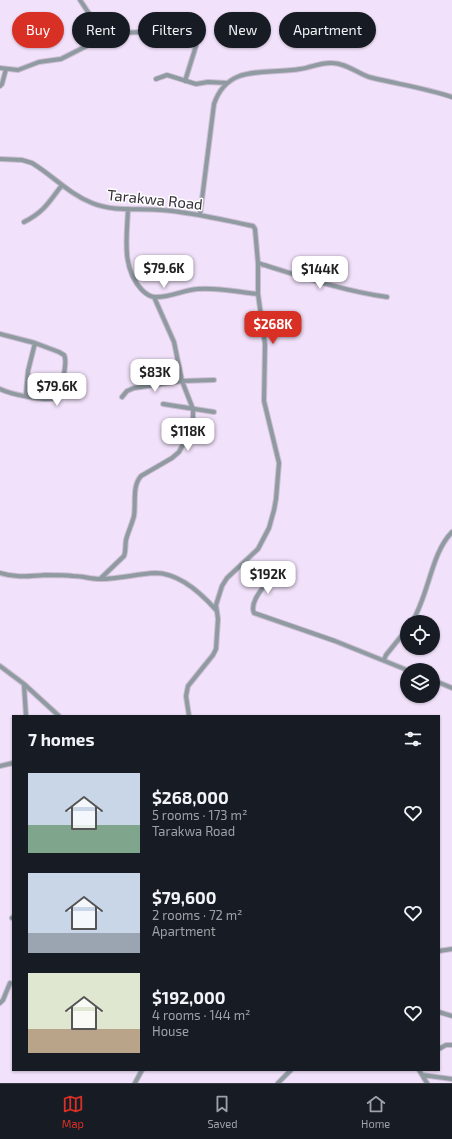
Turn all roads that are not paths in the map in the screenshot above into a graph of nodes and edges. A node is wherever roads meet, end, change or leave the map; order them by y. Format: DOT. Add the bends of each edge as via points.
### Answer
graph roads {
  1 [pos="80,0"];
  2 [pos="88,12"];
  3 [pos="130,32"];
  4 [pos="83,48"];
  5 [pos="0,68"];
  6 [pos="6,69"];
  7 [pos="156,79"];
  8 [pos="185,82"];
  9 [pos="227,83"];
  10 [pos="0,86"];
  11 [pos="452,97"];
  12 [pos="0,159"];
  13 [pos="62,185"];
  14 [pos="128,209"];
  15 [pos="200,215"];
  16 [pos="24,222"];
  17 [pos="258,263"];
  18 [pos="258,294"];
  19 [pos="154,297"];
  20 [pos="387,297"];
  21 [pos="0,334"];
  22 [pos="35,343"];
  23 [pos="214,380"];
  24 [pos="182,381"];
  25 [pos="0,389"];
  26 [pos="26,396"];
  27 [pos="122,397"];
  28 [pos="163,404"];
  29 [pos="192,409"];
  30 [pos="214,412"];
  31 [pos="452,532"];
  32 [pos="0,573"];
  33 [pos="270,578"];
  34 [pos="100,579"];
  35 [pos="216,610"];
  36 [pos="416,615"];
  37 [pos="400,638"];
  38 [pos="384,660"];
  39 [pos="0,666"];
  40 [pos="400,667"];
  41 [pos="440,683"];
  42 [pos="24,684"];
  43 [pos="452,688"];
  44 [pos="26,715"];
  45 [pos="58,715"];
  46 [pos="189,715"];
  47 [pos="12,763"];
  48 [pos="0,766"];
  49 [pos="452,949"];
  50 [pos="440,951"];
  51 [pos="10,983"];
  52 [pos="0,1003"];
  53 [pos="440,1012"];
  54 [pos="452,1016"];
  55 [pos="452,1045"];
  56 [pos="440,1048"];
  57 [pos="141,1071"];
  58 [pos="289,1071"];
  59 [pos="420,1071"];
  60 [pos="422,1075"];
  61 [pos="452,1079"];
  62 [pos="135,1083"];
  63 [pos="278,1083"];
  64 [pos="427,1083"];
  1 -- 2 [label="street"];
  3 -- 8 [label="street" via="192,38 196,46"];
  4 -- 6 [label="street" via="66,57 39,62 18,70"];
  5 -- 6 [label="street"];
  6 -- 10 [label="street"];
  7 -- 8 [label="street" via="167,75"];
  8 -- 9 [label="street"];
  9 -- 11 [label="street" via="249,73 297,70 333,63 368,76"];
  9 -- 15 [label="street" via="214,104"];
  12 -- 13 [label="street, Tarakwa Road" via="32,163"];
  13 -- 14 [label="street, Tarakwa Road" via="85,200 100,206"];
  13 -- 16 [label="street" via="44,210"];
  14 -- 15 [label="street, Tarakwa Road"];
  14 -- 19 [label="street" via="128,267 135,282 145,293"];
  15 -- 17 [label="street, Tarakwa Road" via="253,226 256,233"];
  17 -- 18 [label="street, Tarakwa Road"];
  17 -- 20 [label="street" via="338,287"];
  18 -- 19 [label="street" via="198,289"];
  18 -- 35 [label="street, Tarakwa Road" via="265,344 264,400 279,463 276,499 264,539 255,552 226,578 217,599"];
  19 -- 24 [label="street" via="174,342"];
  21 -- 22 [label="street"];
  22 -- 26 [label="street" via="28,371"];
  22 -- 26 [label="street" via="59,352 66,360 56,398 48,400"];
  23 -- 24 [label="street"];
  24 -- 27 [label="street" via="134,388"];
  24 -- 29 [label="street"];
  25 -- 26 [label="street"];
  28 -- 29 [label="street"];
  29 -- 30 [label="street"];
  29 -- 34 [label="street" via="190,428 179,452 137,481 134,516 126,541 126,552"];
  31 -- 36 [label="street" via="441,547"];
  32 -- 34 [label="street" via="12,576 73,576"];
  33 -- 38 [label="street" via="256,599 254,613"];
  34 -- 35 [label="street" via="162,574 190,586"];
  35 -- 46 [label="street, Tarakwa Road" via="216,649 188,686 186,696"];
  37 -- 38 [label="street"];
  38 -- 40 [label="street"];
  39 -- 42 [label="street"];
  41 -- 43 [label="street"];
  42 -- 44 [label="street"];
  42 -- 45 [label="street"];
  47 -- 48 [label="street"];
  49 -- 50 [label="street"];
  51 -- 52 [label="street"];
  53 -- 54 [label="street"];
  55 -- 56 [label="street"];
  57 -- 62 [label="street"];
  58 -- 63 [label="street"];
  59 -- 60 [label="street"];
  60 -- 61 [label="street"];
  60 -- 64 [label="street"];
}
